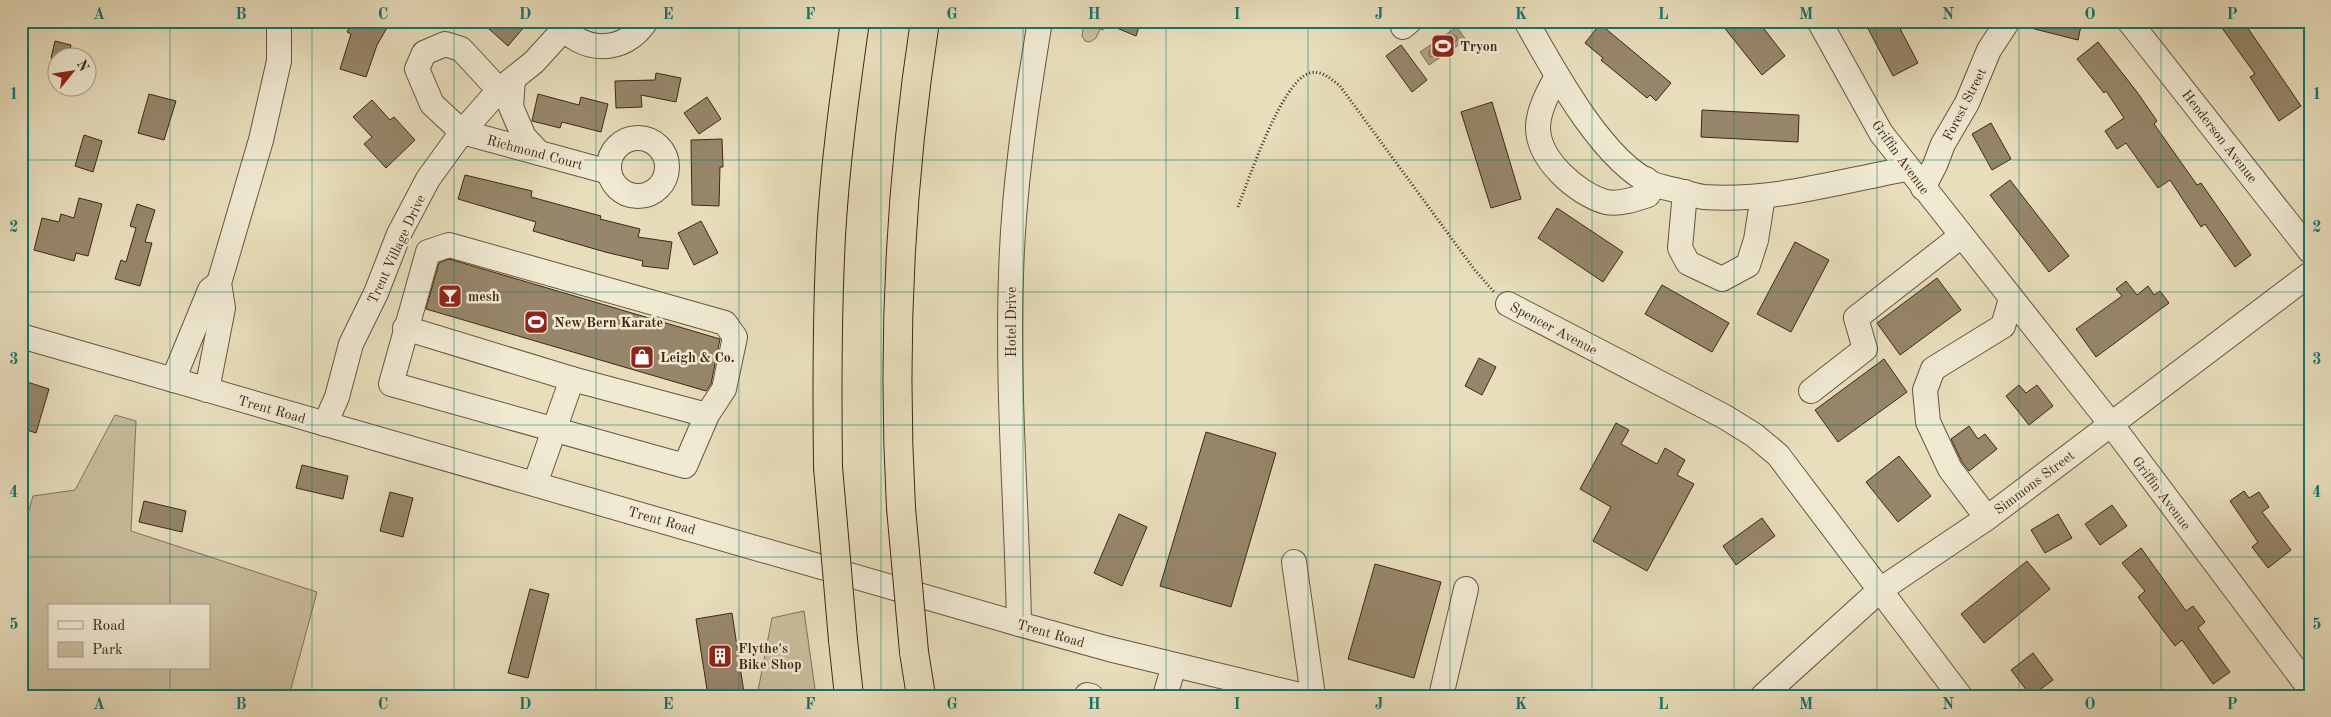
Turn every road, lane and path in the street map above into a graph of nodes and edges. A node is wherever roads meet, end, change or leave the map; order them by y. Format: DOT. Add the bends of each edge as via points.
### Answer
graph roads {
  1 [pos="279,21"];
  2 [pos="646,21"];
  3 [pos="855,21"];
  4 [pos="925,21"];
  5 [pos="929,21"];
  6 [pos="1040,21"];
  7 [pos="1526,21"];
  8 [pos="1820,21"];
  9 [pos="2008,21"];
  10 [pos="2129,21"];
  11 [pos="561,25"];
  12 [pos="917,73"];
  13 [pos="1557,76"];
  14 [pos="506,84"];
  15 [pos="462,132"];
  16 [pos="539,153"];
  17 [pos="1907,169"];
  18 [pos="609,172"];
  19 [pos="1646,179"];
  20 [pos="1923,188"];
  21 [pos="1686,192"];
  22 [pos="1763,196"];
  23 [pos="1238,207"];
  24 [pos="1961,236"];
  25 [pos="2310,251"];
  26 [pos="2310,274"];
  27 [pos="220,283"];
  28 [pos="2011,299"];
  29 [pos="1508,304"];
  30 [pos="405,328"];
  31 [pos="21,336"];
  32 [pos="572,379"];
  33 [pos="173,380"];
  34 [pos="207,390"];
  35 [pos="1811,391"];
  36 [pos="707,415"];
  37 [pos="325,424"];
  38 [pos="2111,424"];
  39 [pos="555,429"];
  40 [pos="535,484"];
  41 [pos="1987,518"];
  42 [pos="1294,562"];
  43 [pos="1466,589"];
  44 [pos="1880,590"];
  45 [pos="1019,624"];
  46 [pos="1174,665"];
  47 [pos="2310,689"];
  48 [pos="849,696"];
  49 [pos="921,696"];
  50 [pos="1165,696"];
  51 [pos="1304,696"];
  52 [pos="1313,696"];
  53 [pos="1440,696"];
  54 [pos="1763,696"];
  55 [pos="1947,696"];
  56 [pos="1960,696"];
  1 -- 27 [label="street" via="279,61"];
  2 -- 11 [label="street, Trent Village Drive" via="641,30 628,40 611,46 594,46 577,40"];
  3 -- 48 [label="highway, bridge" via="842,114 831,235 826,365 828,467"];
  4 -- 12 [label="highway"];
  5 -- 12 [label="highway"];
  6 -- 45 [label="street, Hotel Drive" via="1020,161 1011,275 1010,430"];
  7 -- 13 [label="street"];
  8 -- 17 [label="street, Griffin Avenue" via="1881,134"];
  9 -- 20 [label="street, Forest Street" via="1989,50 1968,103 1943,144"];
  10 -- 25 [label="street, Henderson Avenue"];
  11 -- 14 [label="street, Trent Village Drive" via="534,62"];
  12 -- 49 [label="highway, bridge" via="906,167 898,315 897,440 914,652"];
  13 -- 19 [label="street" via="1604,142 1632,170"];
  13 -- 19 [label="street" via="1545,100 1538,127 1542,146 1552,165 1572,183 1608,202 1648,195"];
  14 -- 15 [label="street, Trent Village Drive"];
  14 -- 15 [label="street" via="460,49 445,44 424,53 417,70 432,104"];
  14 -- 16 [label="street" via="511,108 524,137"];
  15 -- 16 [label="street, Richmond Court"];
  15 -- 37 [label="street, Trent Village Drive" via="428,179 399,234 376,294 351,344 337,396"];
  16 -- 18 [label="street, Richmond Court"];
  17 -- 20 [label="street, Griffin Avenue"];
  17 -- 22 [label="street"];
  19 -- 21 [label="street" via="1653,184"];
  20 -- 24 [label="street, Griffin Avenue"];
  21 -- 22 [label="street" via="1703,197"];
  21 -- 22 [label="street" via="1680,248 1688,262 1722,279 1748,265 1756,240"];
  23 -- 29 [label="path, Spencer Avenue" via="1283,99 1294,83 1304,76 1320,73 1340,86 1474,269"];
  24 -- 28 [label="street, Griffin Avenue"];
  24 -- 35 [label="street" via="1856,318 1865,349"];
  26 -- 38 [label="street, Simmons Street"];
  27 -- 33 [label="street" via="210,290"];
  27 -- 34 [label="street" via="223,308"];
  28 -- 38 [label="street, Griffin Avenue"];
  28 -- 41 [label="street" via="2003,326 1933,369 1925,390 1928,422 1950,469"];
  29 -- 44 [label="street, Spencer Avenue" via="1725,417 1754,436 1778,455"];
  30 -- 32 [label="street"];
  30 -- 36 [label="street" via="428,252 449,245 725,323 735,337 724,389"];
  30 -- 39 [label="street" via="391,384"];
  31 -- 33 [label="street, Trent Road"];
  32 -- 36 [label="street"];
  32 -- 39 [label="street"];
  33 -- 34 [label="street, Trent Road"];
  34 -- 37 [label="street, Trent Road"];
  36 -- 39 [label="street" via="684,466"];
  37 -- 40 [label="street, Trent Road"];
  38 -- 41 [label="street, Simmons Street"];
  38 -- 47 [label="street, Griffin Avenue"];
  39 -- 40 [label="street"];
  40 -- 45 [label="street, Trent Road"];
  41 -- 44 [label="street, Simmons Street"];
  42 -- 52 [label="street"];
  43 -- 53 [label="street"];
  44 -- 54 [label="street, Simmons Street"];
  44 -- 55 [label="street, Spencer Avenue" via="1886,618"];
  44 -- 56 [label="street, Spencer Avenue"];
  45 -- 46 [label="street, Trent Road"];
  46 -- 50 [label="street"];
  46 -- 51 [label="street, Trent Road"];
}
